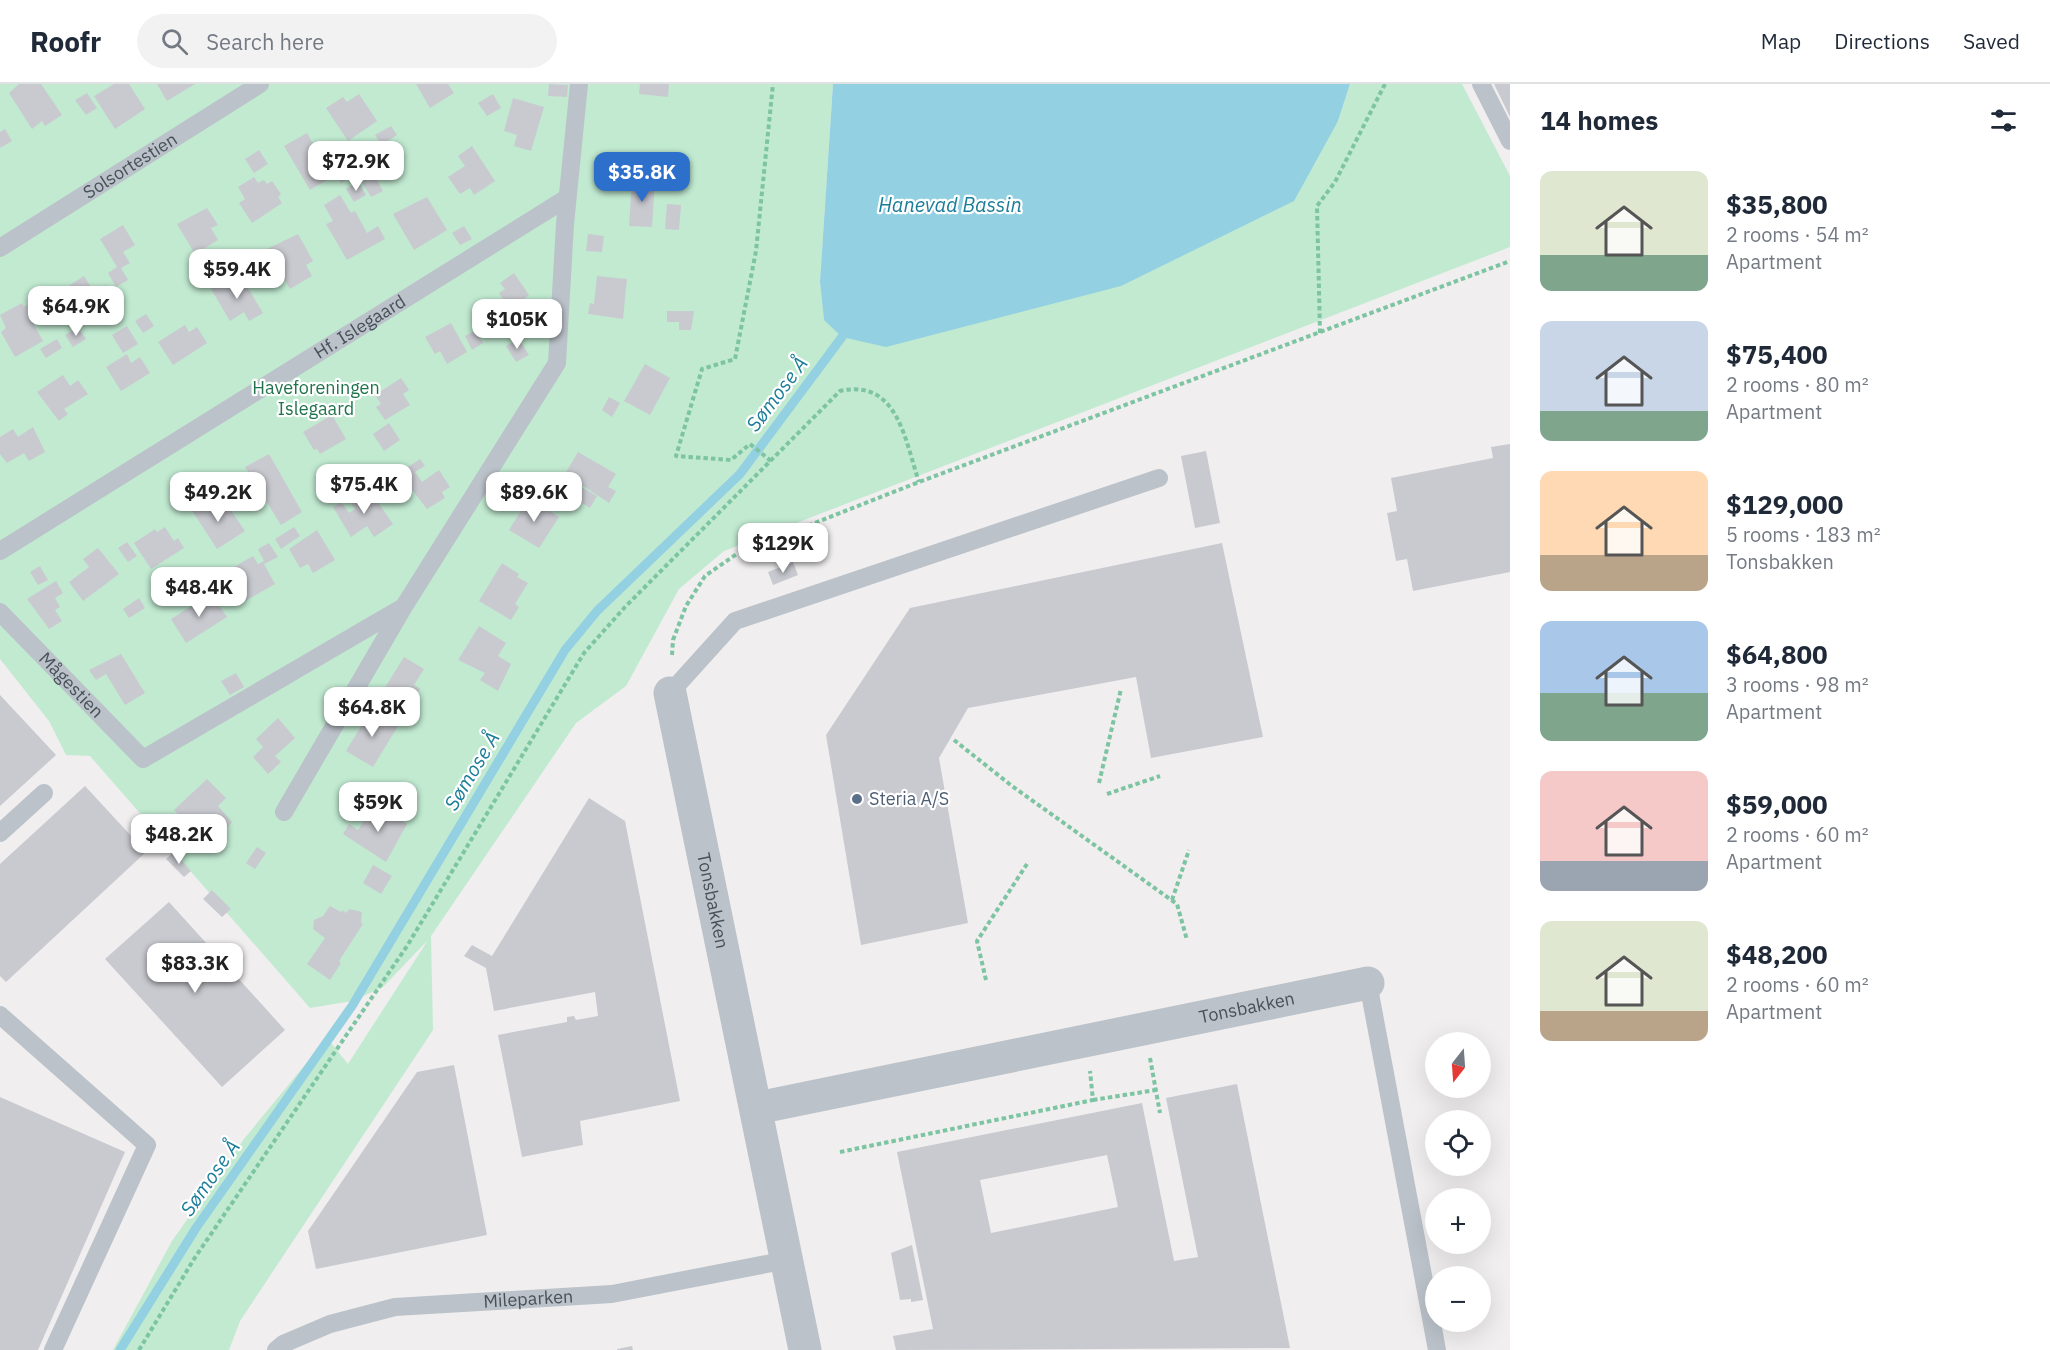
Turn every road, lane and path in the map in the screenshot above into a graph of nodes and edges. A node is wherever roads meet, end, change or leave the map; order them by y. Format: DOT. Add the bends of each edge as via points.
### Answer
graph roads {
  1 [pos="260,84"];
  2 [pos="579,84"];
  3 [pos="773,84"];
  4 [pos="1385,84"];
  5 [pos="1481,84"];
  6 [pos="1510,141"];
  7 [pos="567,198"];
  8 [pos="0,248"];
  9 [pos="1510,261"];
  10 [pos="1320,333"];
  11 [pos="771,461"];
  12 [pos="1159,478"];
  13 [pos="919,482"];
  14 [pos="0,551"];
  15 [pos="403,608"];
  16 [pos="0,612"];
  17 [pos="1121,689"];
  18 [pos="670,693"];
  19 [pos="954,740"];
  20 [pos="1160,776"];
  21 [pos="1099,783"];
  22 [pos="44,793"];
  23 [pos="1107,794"];
  24 [pos="284,812"];
  25 [pos="0,832"];
  26 [pos="1189,850"];
  27 [pos="1027,864"];
  28 [pos="1172,900"];
  29 [pos="1187,940"];
  30 [pos="986,980"];
  31 [pos="1368,983"];
  32 [pos="0,1015"];
  33 [pos="1144,1029"];
  34 [pos="1087,1040"];
  35 [pos="1155,1090"];
  36 [pos="1093,1100"];
  37 [pos="757,1108"];
  38 [pos="1160,1113"];
  39 [pos="840,1152"];
  40 [pos="787,1260"];
  41 [pos="53,1350"];
  42 [pos="139,1350"];
  43 [pos="276,1350"];
  44 [pos="805,1350"];
  45 [pos="1437,1350"];
  1 -- 8 [label="lane, Solsortestien"];
  2 -- 7 [label="lane"];
  3 -- 11 [label="path" via="756,251 735,359 702,369 676,456 731,460 750,444"];
  4 -- 10 [label="path" via="1335,182 1317,206"];
  5 -- 6 [label="lane"];
  7 -- 14 [label="lane, Hf. Islegaard"];
  7 -- 15 [label="lane" via="557,363"];
  9 -- 10 [label="path"];
  10 -- 13 [label="path"];
  11 -- 13 [label="path" via="840,392 855,388 886,400 897,416"];
  11 -- 42 [label="path" via="584,653 407,946 194,1259"];
  12 -- 18 [label="lane" via="735,621"];
  13 -- 18 [label="path" via="738,553 705,576 686,606 673,640"];
  15 -- 16 [label="lane, Mågestien" via="143,759"];
  15 -- 24 [label="lane"];
  17 -- 21 [label="path"];
  18 -- 37 [label="street, Tonsbakken"];
  19 -- 28 [label="path"];
  20 -- 23 [label="path"];
  22 -- 25 [label="lane"];
  26 -- 28 [label="path"];
  27 -- 30 [label="path" via="977,941"];
  28 -- 29 [label="path" via="1177,904"];
  31 -- 33 [label="street, Tonsbakken"];
  31 -- 45 [label="lane, Tonsbakken"];
  32 -- 41 [label="lane" via="147,1145"];
  33 -- 34 [label="street, Tonsbakken"];
  33 -- 35 [label="path"];
  34 -- 36 [label="path"];
  34 -- 37 [label="street, Tonsbakken"];
  35 -- 36 [label="path"];
  35 -- 38 [label="path"];
  36 -- 39 [label="path"];
  37 -- 40 [label="street, Tonsbakken"];
  40 -- 43 [label="lane, Mileparken" via="612,1294 395,1307 330,1324"];
  40 -- 44 [label="street, Tonsbakken"];
}
